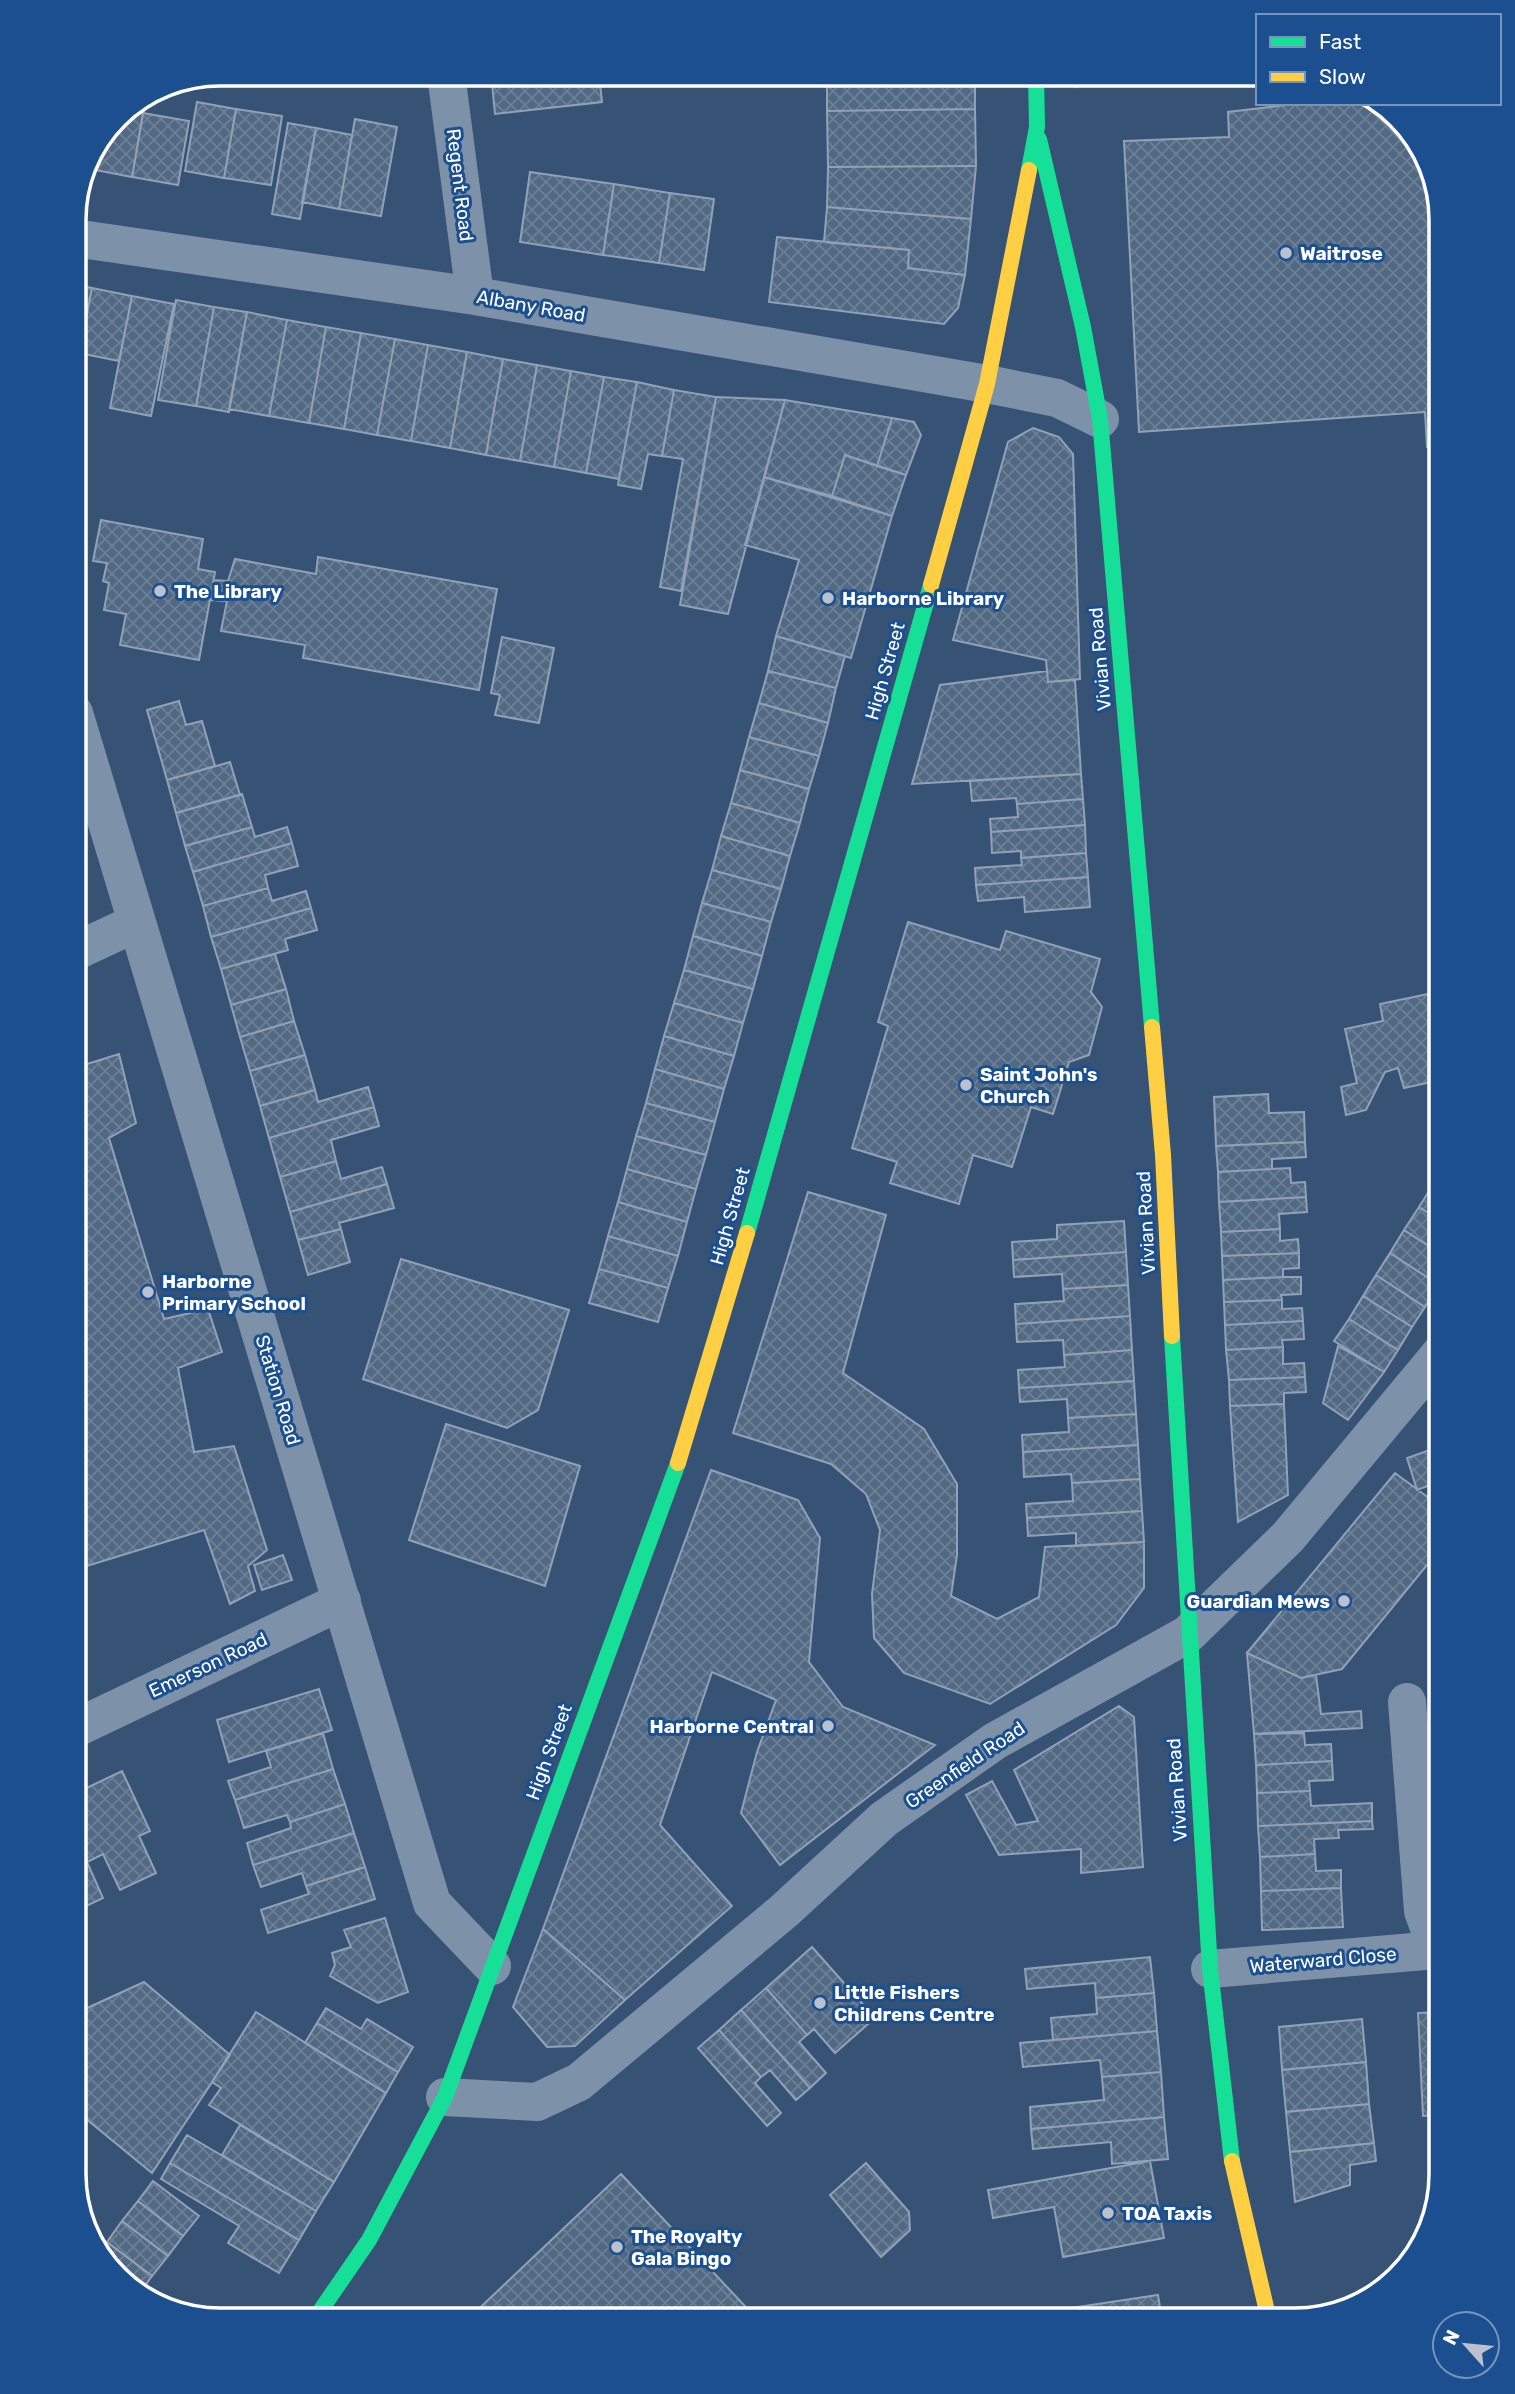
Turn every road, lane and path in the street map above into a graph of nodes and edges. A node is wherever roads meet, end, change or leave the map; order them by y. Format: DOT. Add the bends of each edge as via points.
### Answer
graph roads {
  1 [pos="448,86"];
  2 [pos="1036,86"];
  3 [pos="1037,127"];
  4 [pos="86,240"];
  5 [pos="475,296"];
  6 [pos="987,384"];
  7 [pos="1100,419"];
  8 [pos="86,754"];
  9 [pos="136,923"];
  10 [pos="86,946"];
  11 [pos="1429,1367"];
  12 [pos="342,1601"];
  13 [pos="1188,1634"];
  14 [pos="1407,1702"];
  15 [pos="86,1722"];
  16 [pos="1429,1926"];
  17 [pos="1429,1953"];
  18 [pos="492,1966"];
  19 [pos="1210,1969"];
  20 [pos="445,2097"];
  21 [pos="322,2308"];
  22 [pos="1266,2308"];
  1 -- 5 [label="street, Regent Road"];
  2 -- 3 [label="main road, High Street"];
  3 -- 6 [label="main road, High Street"];
  3 -- 7 [label="main road, Vivian Road"];
  4 -- 5 [label="street, Albany Road"];
  5 -- 6 [label="street, Albany Road"];
  6 -- 7 [label="street, Albany Road" via="1057,398"];
  6 -- 18 [label="main road, High Street" via="820,983 686,1440"];
  7 -- 13 [label="main road, Vivian Road" via="1164,1155"];
  8 -- 9 [label="street, Station Road"];
  9 -- 10 [label="street"];
  9 -- 12 [label="street, Station Road"];
  11 -- 13 [label="street, Greenfield Road" via="1288,1536"];
  12 -- 15 [label="street, Emerson Road"];
  12 -- 18 [label="street, Station Road" via="432,1903"];
  13 -- 19 [label="main road, Vivian Road"];
  13 -- 20 [label="street, Greenfield Road" via="995,1741 884,1819 784,1911 579,2082 537,2102"];
  14 -- 16 [label="street, Waterward Close" via="1423,1911"];
  17 -- 19 [label="street, Waterward Close"];
  18 -- 20 [label="main road, High Street"];
  19 -- 22 [label="main road, Vivian Road" via="1232,2160"];
  20 -- 21 [label="main road, High Street" via="369,2240"];
}
